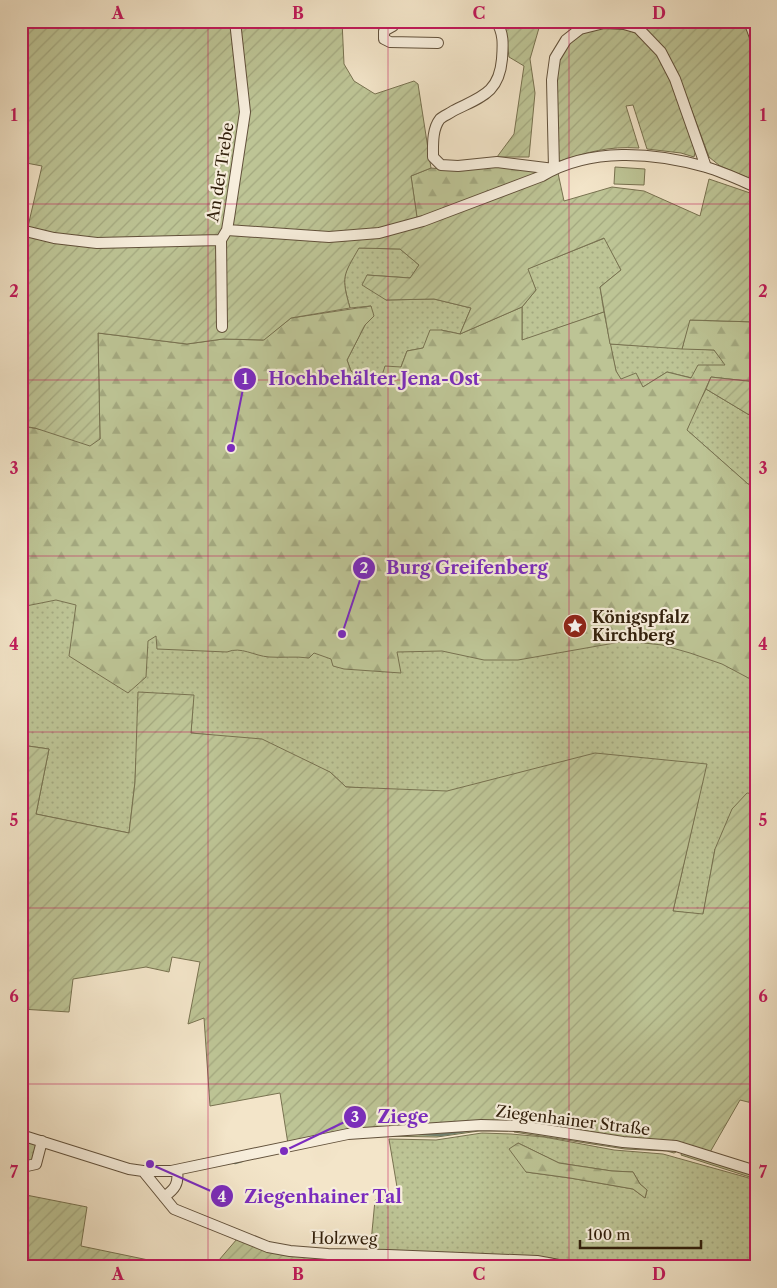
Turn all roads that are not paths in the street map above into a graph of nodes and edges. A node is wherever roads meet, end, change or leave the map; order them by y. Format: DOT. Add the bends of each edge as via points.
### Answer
graph roads {
  1 [pos="235,21"];
  2 [pos="396,21"];
  3 [pos="496,21"];
  4 [pos="749,21"];
  5 [pos="756,40"];
  6 [pos="438,42"];
  7 [pos="706,167"];
  8 [pos="554,169"];
  9 [pos="756,187"];
  10 [pos="21,230"];
  11 [pos="227,230"];
  12 [pos="221,240"];
  13 [pos="222,327"];
  14 [pos="21,1135"];
  15 [pos="42,1141"];
  16 [pos="21,1164"];
  17 [pos="177,1170"];
  18 [pos="143,1171"];
  19 [pos="756,1171"];
  20 [pos="164,1197"];
  21 [pos="569,1267"];
  1 -- 11 [label="street, An der Trebe" via="245,112"];
  2 -- 6 [label="street" via="384,31 384,39 390,42"];
  3 -- 8 [label="street" via="503,46 498,77 492,89 481,98 441,118 434,131 433,157 441,165 497,162"];
  4 -- 5 [label="street"];
  7 -- 8 [label="street" via="645,156 614,155 598,156"];
  7 -- 8 [label="street" via="675,79 661,52 638,28 604,23 580,29 566,40 555,58 552,80"];
  7 -- 9 [label="street"];
  8 -- 11 [label="street" via="423,221 379,233 329,237"];
  10 -- 12 [label="street" via="97,244"];
  11 -- 12 [label="street, An der Trebe"];
  12 -- 13 [label="street, An der Trebe"];
  14 -- 15 [label="street, Ziegenhainer Straße"];
  15 -- 16 [label="street" via="36,1164"];
  15 -- 18 [label="street, Ziegenhainer Straße"];
  17 -- 18 [label="street, Ziegenhainer Straße"];
  17 -- 19 [label="street, Ziegenhainer Straße" via="348,1134 481,1124 676,1146"];
  17 -- 20 [label="street" via="176,1186"];
  18 -- 20 [label="street, Holzweg"];
  20 -- 21 [label="street, Holzweg" via="179,1211 259,1245 278,1249 328,1254 537,1261"];
}
